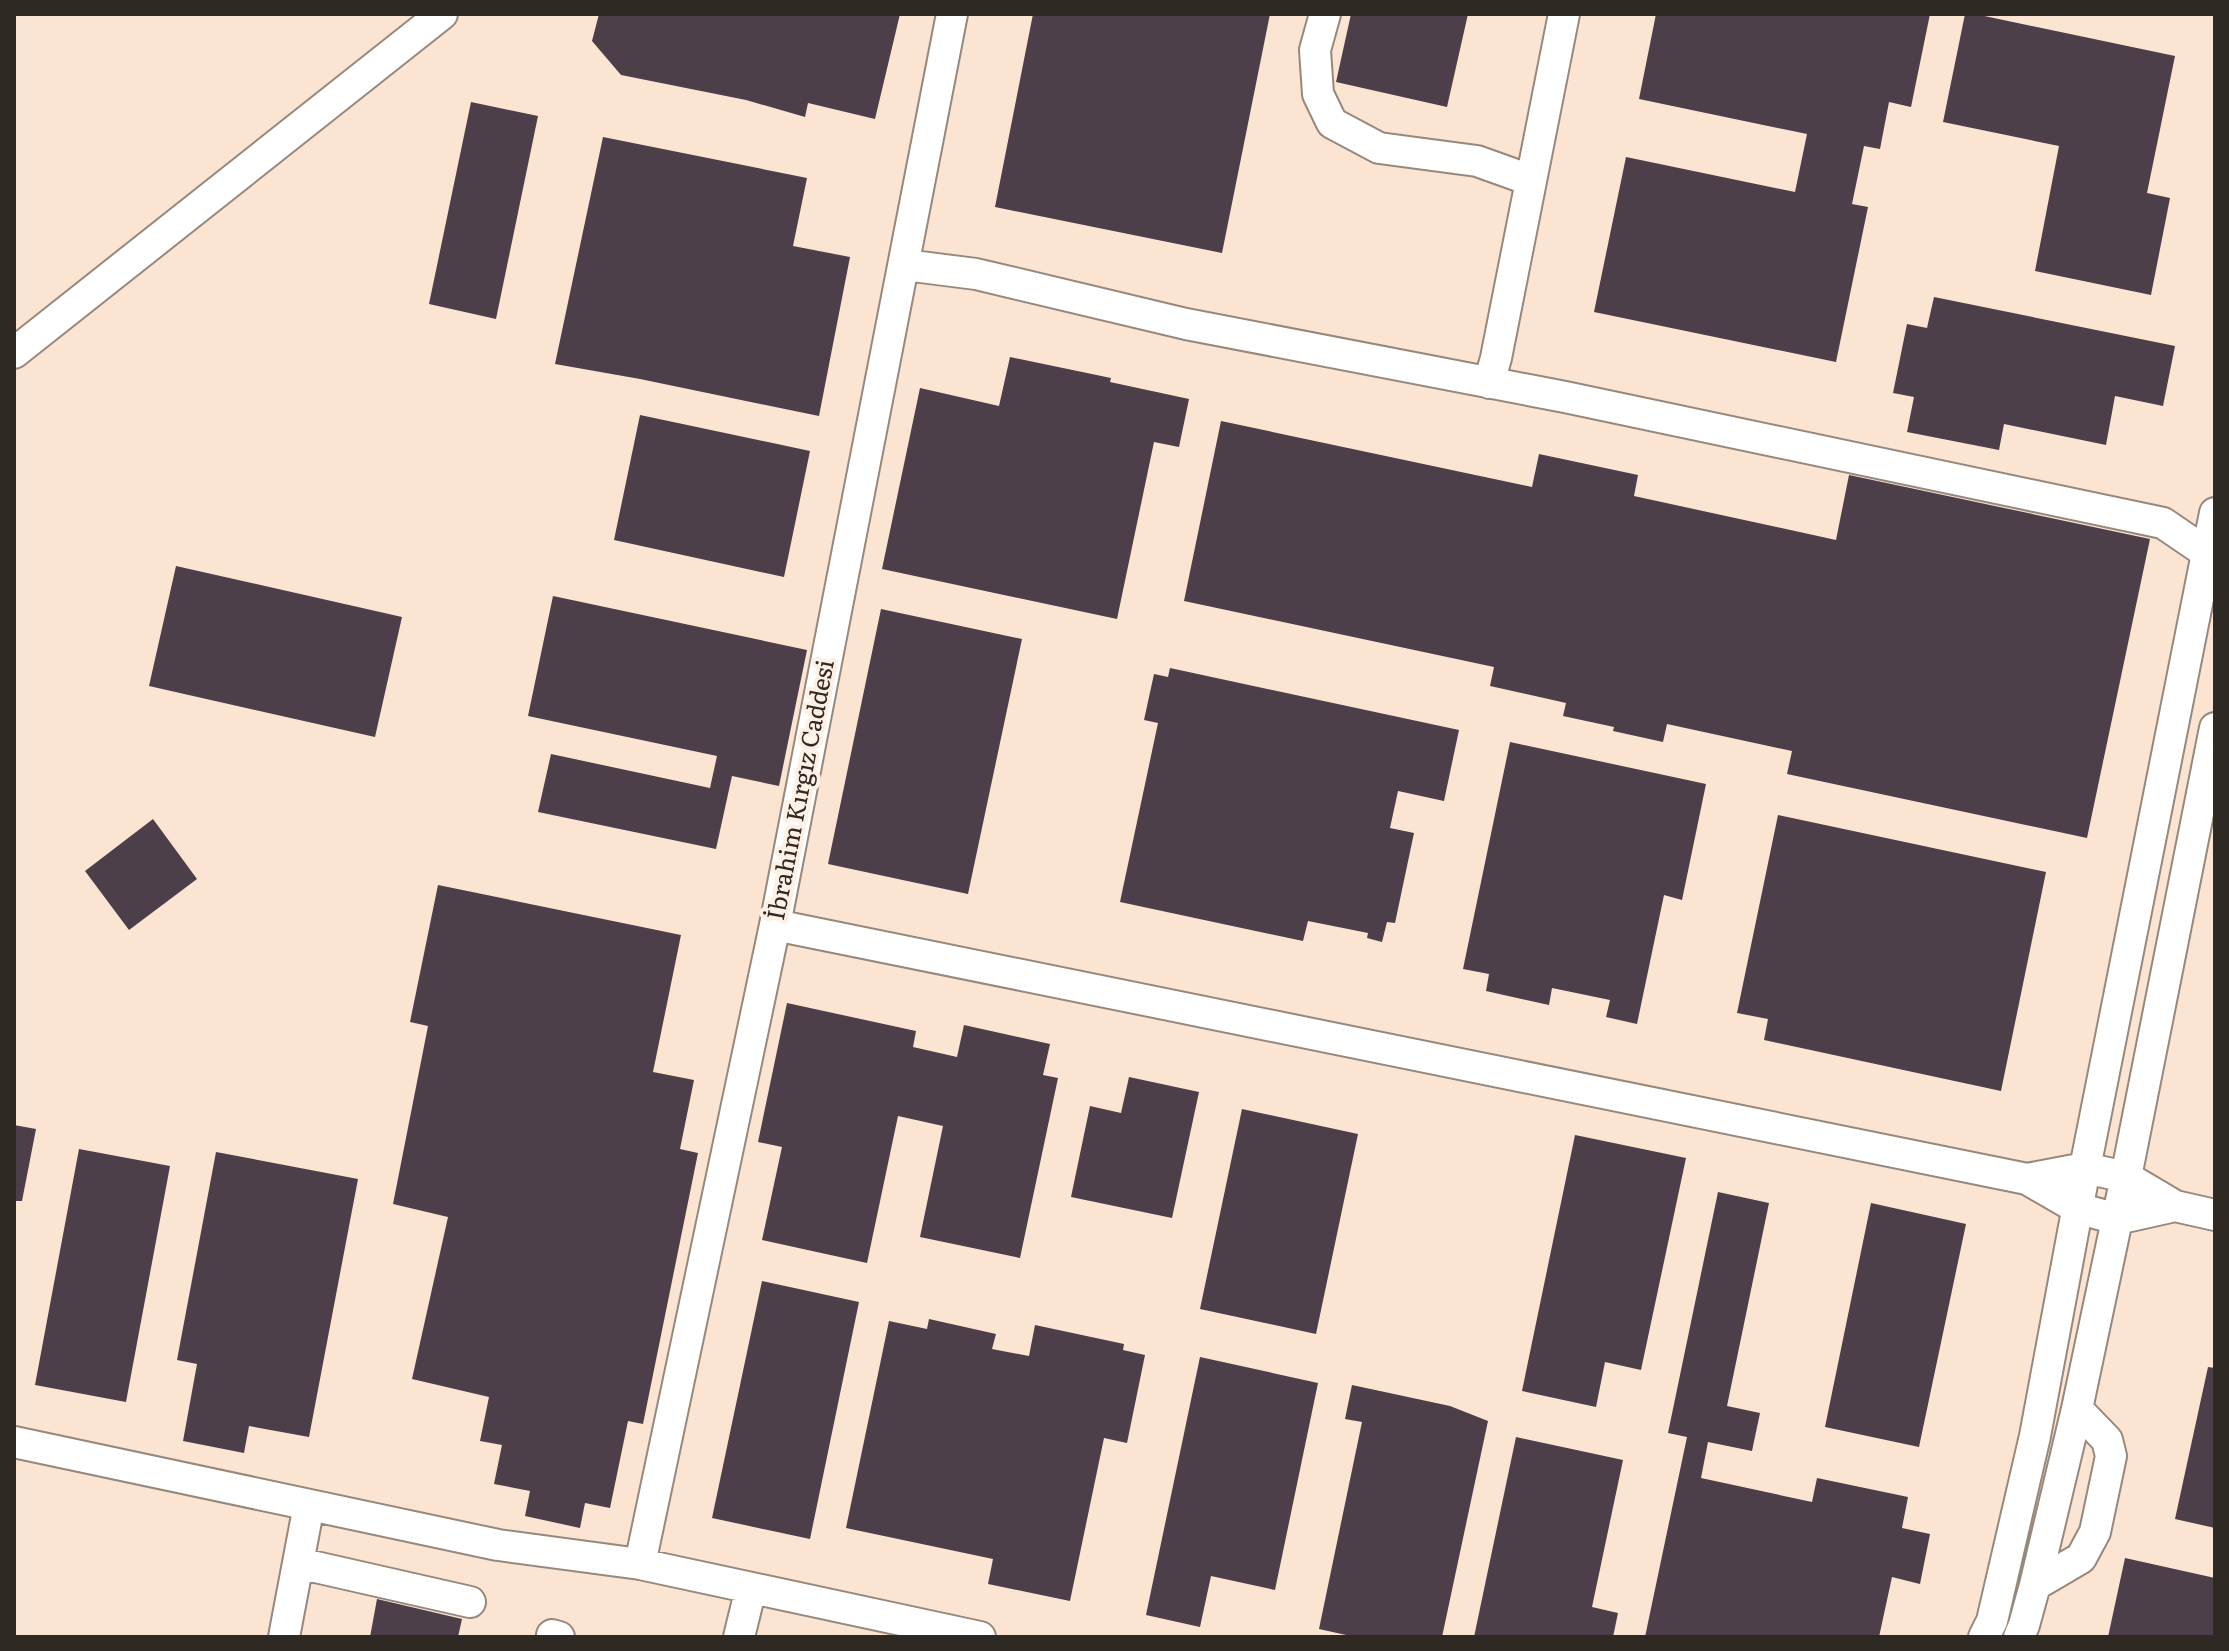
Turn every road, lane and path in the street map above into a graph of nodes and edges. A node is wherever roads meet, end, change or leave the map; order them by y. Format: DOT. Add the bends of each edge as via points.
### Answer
graph roads {
  1 [pos="442,14"];
  2 [pos="952,14"];
  3 [pos="1325,14"];
  4 [pos="1564,14"];
  5 [pos="1530,180"];
  6 [pos="905,265"];
  7 [pos="14,353"];
  8 [pos="1489,383"];
  9 [pos="2215,513"];
  10 [pos="2163,523"];
  11 [pos="2211,554"];
  12 [pos="2215,728"];
  13 [pos="775,925"];
  14 [pos="2085,1168"];
  15 [pos="2126,1177"];
  16 [pos="2027,1179"];
  17 [pos="2175,1206"];
  18 [pos="2077,1208"];
  19 [pos="2215,1215"];
  20 [pos="2117,1219"];
  21 [pos="2077,1409"];
  22 [pos="14,1442"];
  23 [pos="309,1505"];
  24 [pos="298,1563"];
  25 [pos="640,1564"];
  26 [pos="2035,1585"];
  27 [pos="751,1588"];
  28 [pos="470,1602"];
  29 [pos="284,1637"];
  30 [pos="739,1637"];
  31 [pos="980,1637"];
  32 [pos="1984,1637"];
  33 [pos="2019,1637"];
  1 -- 7 [label="street"];
  2 -- 6 [label="street, İbrahim Kırgız Caddesi"];
  3 -- 5 [label="street" via="1315,50 1318,94 1332,123 1379,148 1477,161"];
  4 -- 5 [label="street"];
  5 -- 8 [label="street"];
  6 -- 8 [label="street" via="976,274 1186,324"];
  6 -- 13 [label="street, İbrahim Kırgız Caddesi"];
  8 -- 10 [label="street"];
  9 -- 10 [label="street"];
  9 -- 11 [label="street"];
  10 -- 11 [label="street"];
  11 -- 14 [label="street"];
  12 -- 15 [label="street"];
  13 -- 16 [label="street"];
  13 -- 25 [label="street, İbrahim Kırgız Caddesi"];
  14 -- 15 [label="street"];
  14 -- 16 [label="street"];
  14 -- 18 [label="street"];
  15 -- 17 [label="street"];
  15 -- 20 [label="street"];
  16 -- 18 [label="street"];
  17 -- 19 [label="street"];
  17 -- 20 [label="street"];
  18 -- 20 [label="street"];
  18 -- 32 [label="street" via="2035,1436"];
  20 -- 21 [label="street"];
  21 -- 26 [label="street"];
  21 -- 26 [label="street" via="2107,1440 2111,1456 2095,1532 2081,1558"];
  22 -- 23 [label="street"];
  23 -- 24 [label="street"];
  23 -- 25 [label="street" via="498,1545"];
  24 -- 28 [label="street"];
  24 -- 29 [label="street"];
  25 -- 27 [label="street"];
  26 -- 33 [label="street"];
  27 -- 30 [label="street"];
  27 -- 31 [label="street"];
}
